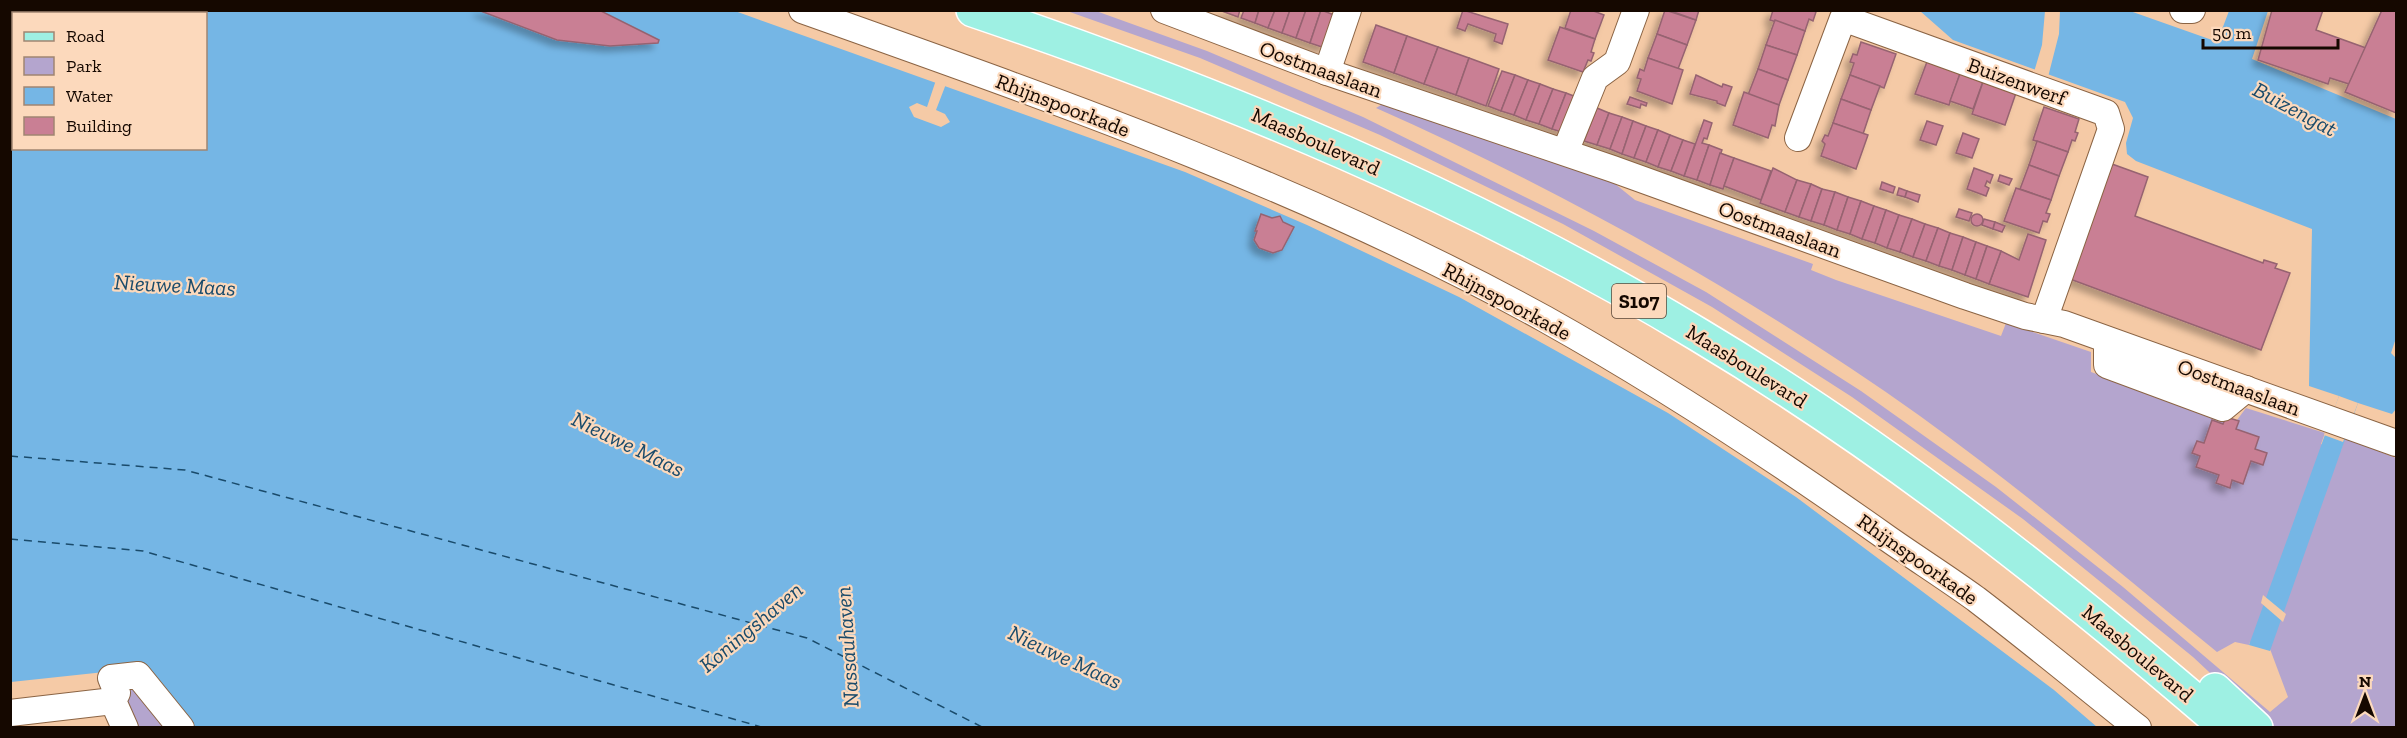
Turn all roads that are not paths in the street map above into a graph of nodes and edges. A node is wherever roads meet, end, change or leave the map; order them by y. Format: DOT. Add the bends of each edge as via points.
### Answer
graph roads {
  1 [pos="802,10"];
  2 [pos="973,10"];
  3 [pos="1040,10"];
  4 [pos="1164,10"];
  5 [pos="1348,10"];
  6 [pos="1636,10"];
  7 [pos="2183,10"];
  8 [pos="2192,10"];
  9 [pos="1841,14"];
  10 [pos="1327,72"];
  11 [pos="1798,138"];
  12 [pos="1565,152"];
  13 [pos="2044,320"];
  14 [pos="2397,442"];
  15 [pos="113,701"];
  16 [pos="10,713"];
  17 [pos="125,728"];
  18 [pos="181,728"];
  19 [pos="2138,728"];
  20 [pos="2227,728"];
  21 [pos="2256,728"];
  1 -- 19 [label="street, Rhijnspoorkade" via="1241,173 1399,245 1543,318 1688,405 1836,501 1974,598"];
  2 -- 20 [label="main road, Maasboulevard / S107" via="1163,77 1359,159 1534,245 1697,333 1836,422 1976,522"];
  3 -- 21 [label="main road, Maasboulevard / S107" via="1249,88 1417,163 1550,230 1706,316 1827,392 1989,508 2155,638"];
  4 -- 10 [label="street, Oostmaaslaan"];
  5 -- 10 [label="street"];
  6 -- 12 [label="street" via="1617,62 1595,78"];
  7 -- 8 [label="street"];
  9 -- 11 [label="street, Buizenwerf"];
  9 -- 13 [label="street, Buizenwerf" via="2106,113 2111,129"];
  10 -- 12 [label="street, Oostmaaslaan"];
  12 -- 13 [label="street, Oostmaaslaan" via="1965,296"];
  13 -- 14 [label="street, Oostmaaslaan"];
  15 -- 16 [label="street"];
  15 -- 17 [label="street"];
  15 -- 18 [label="street" via="117,693 111,678 138,675"];
}
